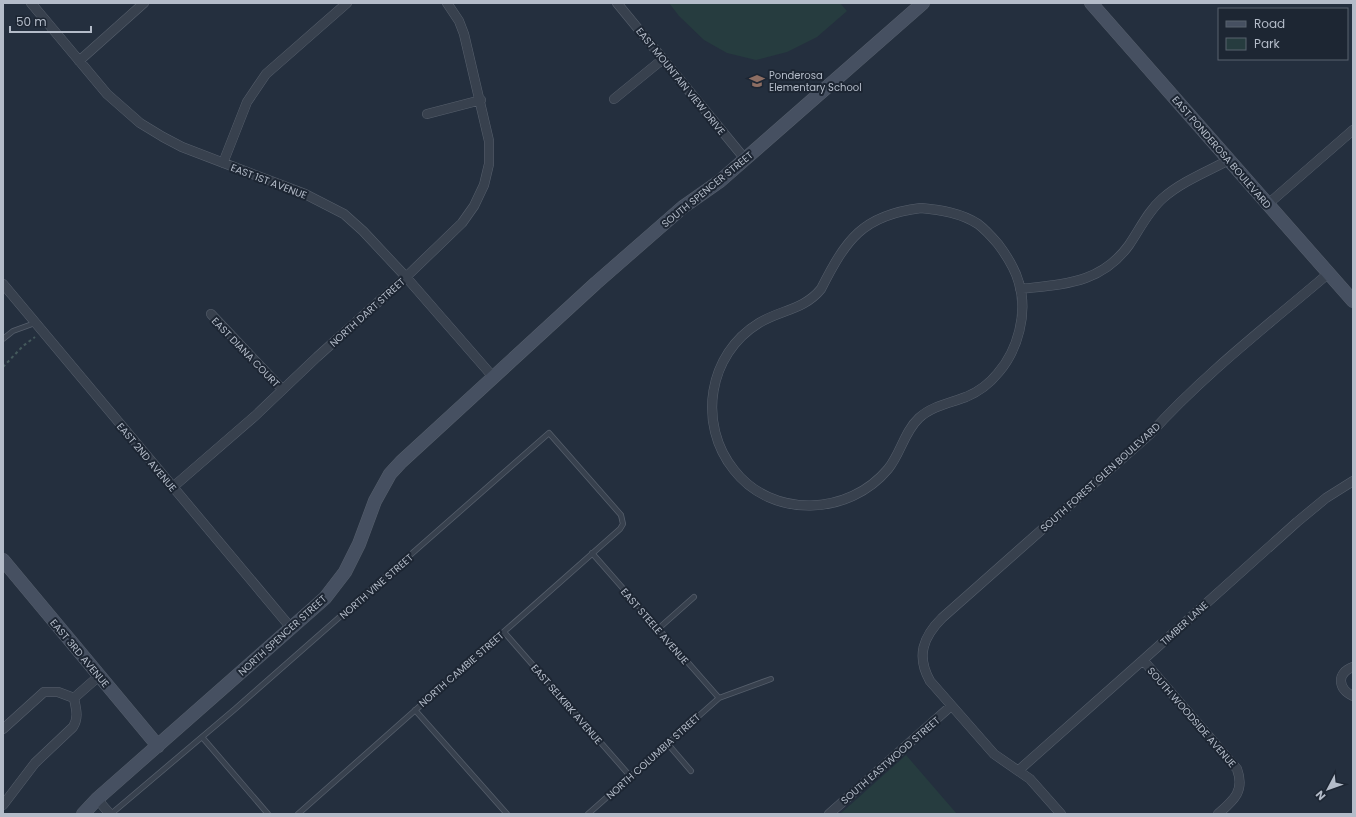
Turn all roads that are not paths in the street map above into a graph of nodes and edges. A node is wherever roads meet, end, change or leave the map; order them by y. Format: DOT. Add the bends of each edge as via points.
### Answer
graph roads {
  1 [pos="31,3"];
  2 [pos="144,3"];
  3 [pos="347,3"];
  4 [pos="447,3"];
  5 [pos="617,3"];
  6 [pos="922,3"];
  7 [pos="1091,3"];
  8 [pos="663,59"];
  9 [pos="79,61"];
  10 [pos="614,99"];
  11 [pos="481,100"];
  12 [pos="427,114"];
  13 [pos="1353,130"];
  14 [pos="745,159"];
  15 [pos="1230,160"];
  16 [pos="223,163"];
  17 [pos="1268,204"];
  18 [pos="1329,273"];
  19 [pos="406,277"];
  20 [pos="3,284"];
  21 [pos="1020,288"];
  22 [pos="1353,301"];
  23 [pos="211,314"];
  24 [pos="35,323"];
  25 [pos="3,339"];
  26 [pos="494,378"];
  27 [pos="282,389"];
  28 [pos="1353,481"];
  29 [pos="173,487"];
  30 [pos="623,524"];
  31 [pos="592,553"];
  32 [pos="4,564"];
  33 [pos="694,597"];
  34 [pos="292,629"];
  35 [pos="658,629"];
  36 [pos="504,632"];
  37 [pos="1143,660"];
  38 [pos="1353,667"];
  39 [pos="99,676"];
  40 [pos="771,679"];
  41 [pos="1353,696"];
  42 [pos="74,698"];
  43 [pos="719,698"];
  44 [pos="951,706"];
  45 [pos="415,710"];
  46 [pos="3,729"];
  47 [pos="202,737"];
  48 [pos="667,743"];
  49 [pos="158,746"];
  50 [pos="1019,770"];
  51 [pos="691,771"];
  52 [pos="630,776"];
  53 [pos="97,799"];
  54 [pos="3,805"];
  55 [pos="83,814"];
  56 [pos="110,814"];
  57 [pos="268,814"];
  58 [pos="298,814"];
  59 [pos="507,814"];
  60 [pos="588,814"];
  61 [pos="829,814"];
  62 [pos="1061,814"];
  63 [pos="1218,814"];
  1 -- 9 [label="street, EAST 1ST AVENUE"];
  2 -- 9 [label="street"];
  3 -- 16 [label="street" via="266,74 247,102"];
  4 -- 11 [label="street, NORTH DART STREET" via="464,34"];
  5 -- 8 [label="street, EAST MOUNTAIN VIEW DRIVE"];
  6 -- 14 [label="street, SOUTH SPENCER STREET"];
  7 -- 15 [label="street, EAST PONDEROSA BOULEVARD"];
  8 -- 10 [label="street"];
  8 -- 14 [label="street, EAST MOUNTAIN VIEW DRIVE"];
  9 -- 16 [label="street, EAST 1ST AVENUE" via="107,94 140,123 182,147"];
  11 -- 12 [label="street"];
  11 -- 19 [label="street, NORTH DART STREET" via="490,152 487,174 479,196 462,223"];
  13 -- 17 [label="street"];
  14 -- 26 [label="street, SOUTH SPENCER STREET" via="720,181 683,207 596,283"];
  15 -- 17 [label="street, EAST PONDEROSA BOULEVARD"];
  15 -- 21 [label="street" via="1164,197 1147,216 1128,246 1116,260 1100,272 1071,283"];
  16 -- 19 [label="street, EAST 1ST AVENUE" via="305,194 344,214"];
  17 -- 18 [label="street, EAST PONDEROSA BOULEVARD"];
  18 -- 22 [label="street, EAST PONDEROSA BOULEVARD"];
  18 -- 44 [label="street, SOUTH FOREST GLEN BOULEVARD" via="1175,406 1150,434 942,618 928,634 923,647 924,669 930,681"];
  19 -- 26 [label="street, EAST 1ST AVENUE"];
  19 -- 27 [label="street, NORTH DART STREET"];
  20 -- 24 [label="street, EAST 2ND AVENUE"];
  21 -- 21 [label="street" via="1006,255 977,223 962,216 921,208 902,210 873,222 861,230 844,248 817,294 801,306 772,315 754,326 732,346 713,386 714,431 723,454 743,480 770,498 818,506 858,493 878,480 888,469 908,432 922,415 973,393 990,382 1005,365 1021,322"];
  23 -- 27 [label="street, EAST DIANA COURT"];
  24 -- 25 [label="lane" via="13,331"];
  24 -- 29 [label="street, EAST 2ND AVENUE"];
  26 -- 34 [label="street, NORTH SPENCER STREET" via="414,449 390,474 375,501 345,572 326,598"];
  27 -- 29 [label="street, NORTH DART STREET" via="255,416"];
  28 -- 37 [label="street, TIMBER LANE" via="1326,498 1297,522"];
  29 -- 34 [label="street, EAST 2ND AVENUE"];
  30 -- 31 [label="lane, NORTH CAMBIE STREET"];
  30 -- 47 [label="lane, NORTH VINE STREET" via="619,513 549,433"];
  31 -- 35 [label="lane, EAST STEELE AVENUE"];
  31 -- 36 [label="lane, NORTH CAMBIE STREET"];
  32 -- 39 [label="street, EAST 3RD AVENUE"];
  33 -- 35 [label="lane"];
  34 -- 49 [label="street, NORTH SPENCER STREET"];
  35 -- 43 [label="lane, EAST STEELE AVENUE"];
  36 -- 45 [label="lane, NORTH CAMBIE STREET"];
  36 -- 52 [label="lane, EAST SELKIRK AVENUE"];
  37 -- 50 [label="street, TIMBER LANE"];
  37 -- 63 [label="street, SOUTH WOODSIDE AVENUE" via="1236,768 1240,776 1237,794"];
  38 -- 41 [label="street" via="1348,668 1341,680 1342,687"];
  39 -- 42 [label="street"];
  39 -- 49 [label="street, EAST 3RD AVENUE"];
  40 -- 43 [label="lane"];
  42 -- 46 [label="street" via="58,692 44,692"];
  42 -- 54 [label="street" via="77,721 35,763"];
  43 -- 48 [label="lane, NORTH COLUMBIA STREET"];
  44 -- 50 [label="street" via="994,754"];
  44 -- 61 [label="street, SOUTH EASTWOOD STREET"];
  45 -- 58 [label="lane, NORTH CAMBIE STREET"];
  45 -- 59 [label="lane"];
  47 -- 56 [label="lane, NORTH VINE STREET"];
  47 -- 57 [label="lane"];
  48 -- 51 [label="lane"];
  48 -- 52 [label="lane, NORTH COLUMBIA STREET"];
  49 -- 53 [label="street, NORTH SPENCER STREET"];
  50 -- 62 [label="street"];
  52 -- 60 [label="lane, NORTH COLUMBIA STREET"];
  53 -- 55 [label="street, NORTH SPENCER STREET"];
  53 -- 56 [label="street"];
}
